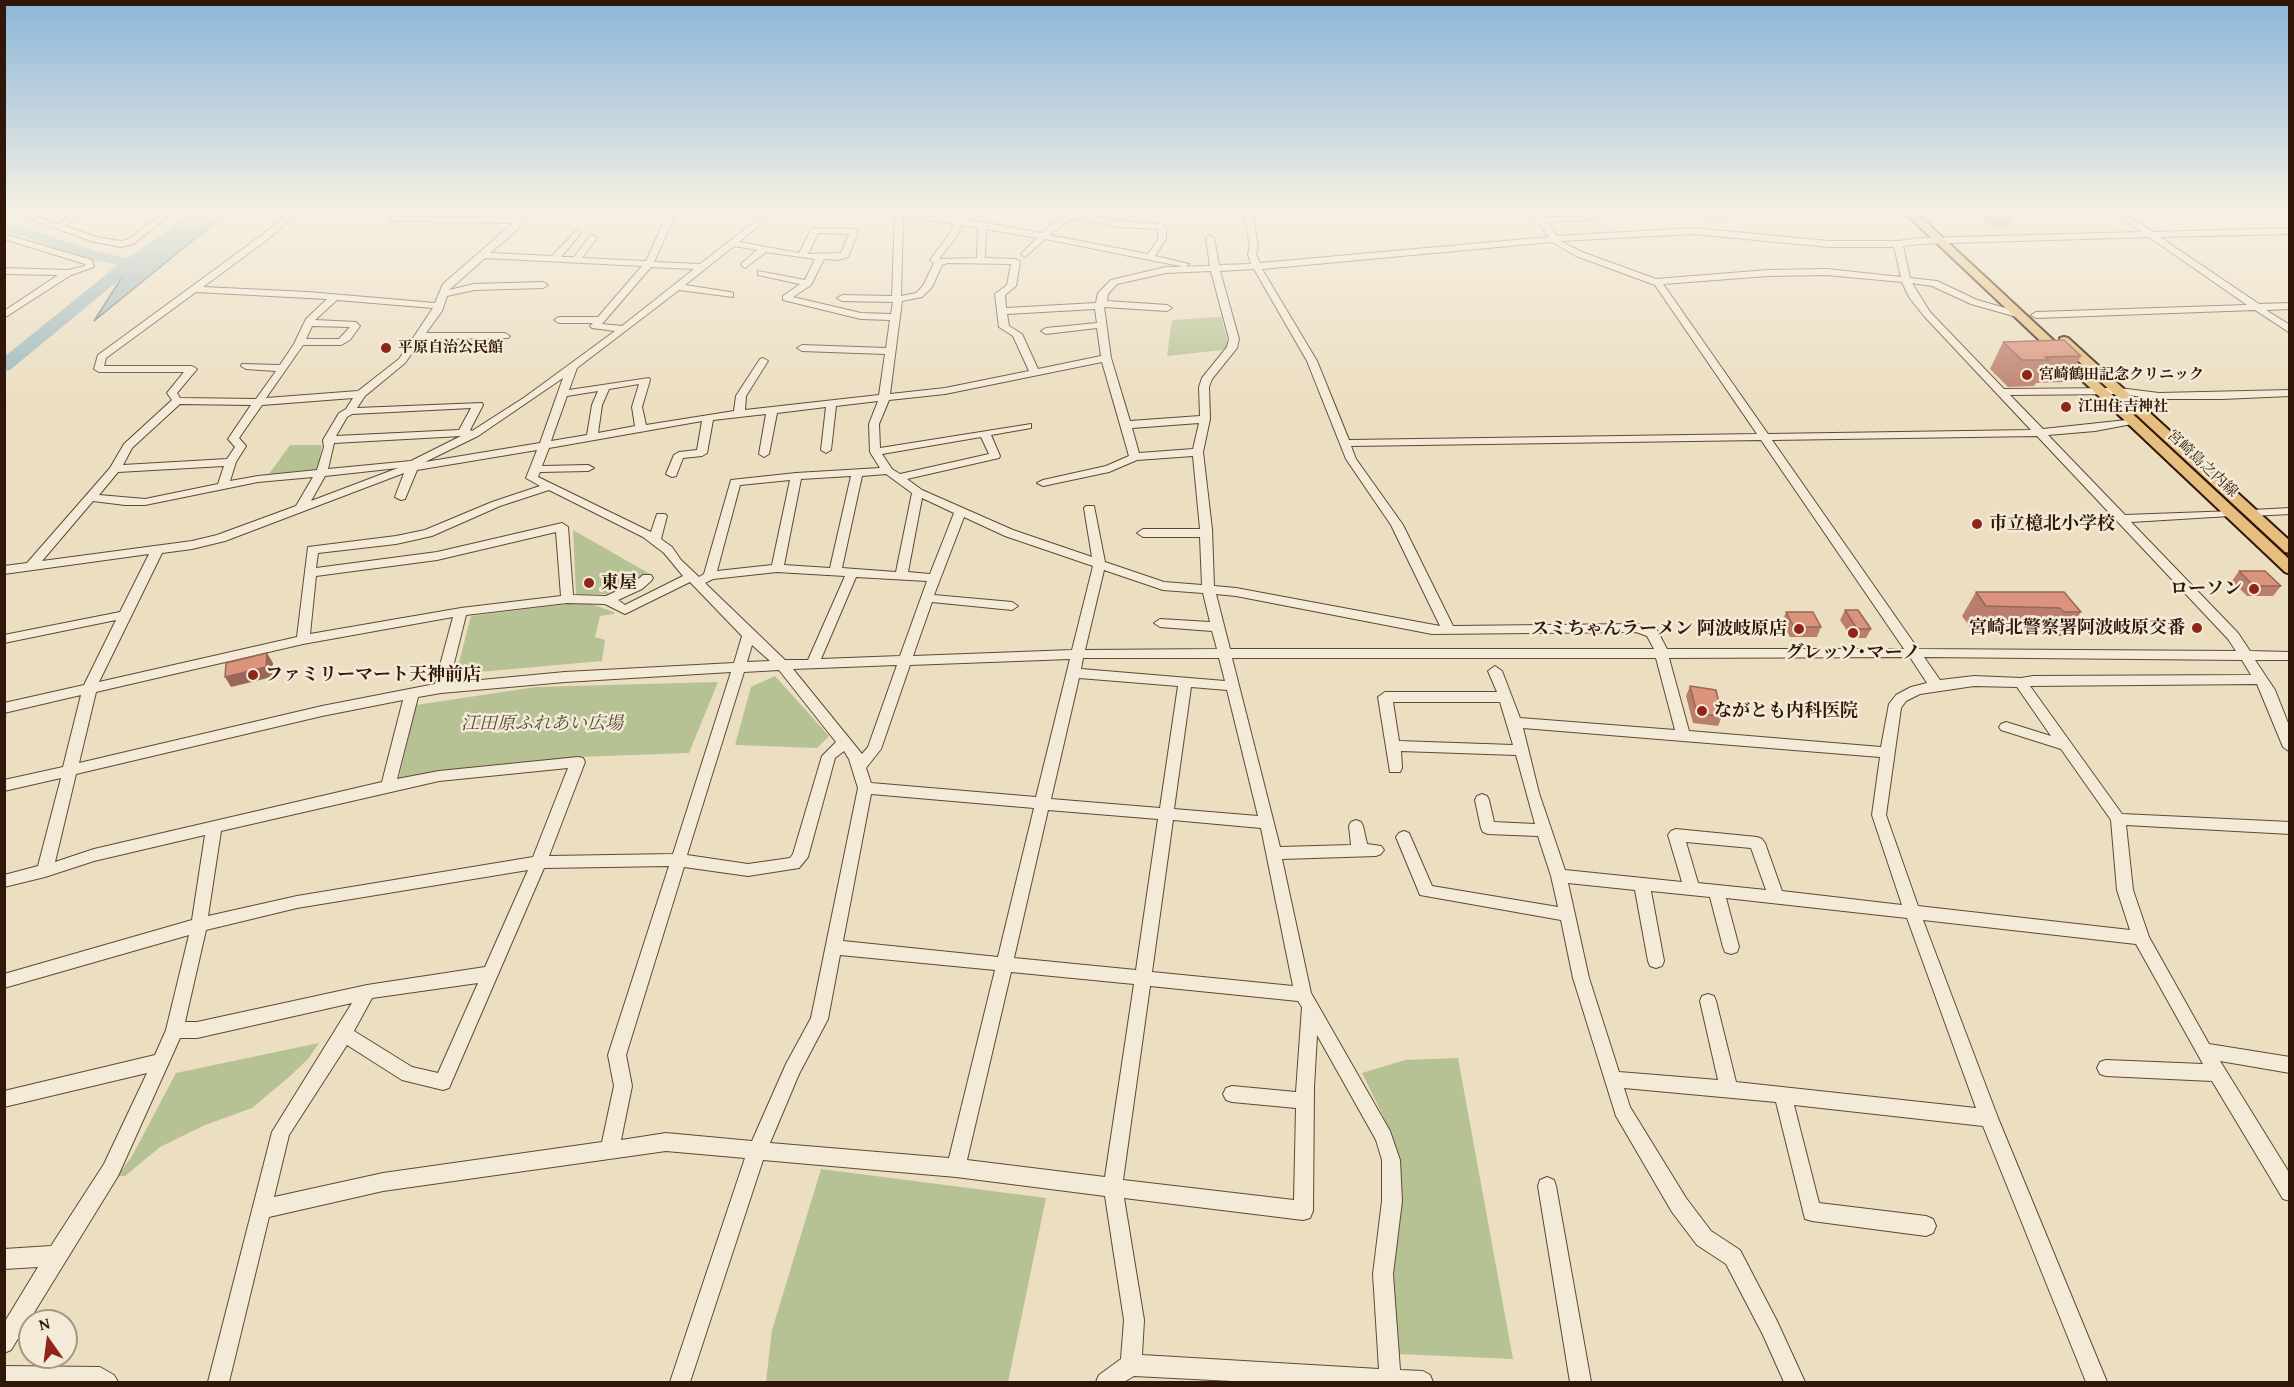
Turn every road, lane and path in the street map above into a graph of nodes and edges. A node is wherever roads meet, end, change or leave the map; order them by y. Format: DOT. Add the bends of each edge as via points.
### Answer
graph roads {
  1 [pos="64,276"];
  2 [pos="212,276"];
  3 [pos="458,276"];
  4 [pos="639,276"];
  5 [pos="691,276"];
  6 [pos="774,276"];
  7 [pos="812,276"];
  8 [pos="895,276"];
  9 [pos="932,276"];
  10 [pos="1013,276"];
  11 [pos="1141,276"];
  12 [pos="1217,276"];
  13 [pos="1262,276"];
  14 [pos="1638,276"];
  15 [pos="1745,276"];
  16 [pos="1862,276"];
  17 [pos="1905,276"];
  18 [pos="1982,276"];
  19 [pos="1989,276"];
  20 [pos="2210,276"];
  21 [pos="1906,280"];
  22 [pos="1655,282"];
  23 [pos="808,283"];
  24 [pos="543,285"];
  25 [pos="677,286"];
  26 [pos="194,289"];
  27 [pos="443,294"];
  28 [pos="730,295"];
  29 [pos="334,298"];
  30 [pos="842,298"];
  31 [pos="898,299"];
  32 [pos="1101,304"];
  33 [pos="437,306"];
  34 [pos="2289,306"];
  35 [pos="1167,308"];
  36 [pos="2258,308"];
  37 [pos="1002,310"];
  38 [pos="4,315"];
  39 [pos="2020,315"];
  40 [pos="2036,315"];
  41 [pos="896,317"];
  42 [pos="559,320"];
  43 [pos="600,320"];
  44 [pos="308,323"];
  45 [pos="1102,325"];
  46 [pos="624,329"];
  47 [pos="2289,330"];
  48 [pos="1046,331"];
  49 [pos="419,336"];
  50 [pos="506,336"];
  51 [pos="300,342"];
  52 [pos="802,348"];
  53 [pos="890,351"];
  54 [pos="1106,358"];
  55 [pos="763,361"];
  56 [pos="246,366"];
  57 [pos="573,366"];
  58 [pos="283,368"];
  59 [pos="1035,374"];
  60 [pos="605,387"];
  61 [pos="2101,391"];
  62 [pos="2119,391"];
  63 [pos="2000,392"];
  64 [pos="2289,393"];
  65 [pos="361,394"];
  66 [pos="563,394"];
  67 [pos="884,399"];
  68 [pos="177,401"];
  69 [pos="261,402"];
  70 [pos="831,405"];
  71 [pos="350,411"];
  72 [pos="772,411"];
  73 [pos="738,414"];
  74 [pos="708,417"];
  75 [pos="1205,419"];
  76 [pos="2132,421"];
  77 [pos="1125,425"];
  78 [pos="1027,426"];
  79 [pos="641,428"];
  80 [pos="469,433"];
  81 [pos="984,433"];
  82 [pos="2039,433"];
  83 [pos="592,436"];
  84 [pos="1763,436"];
  85 [pos="328,440"];
  86 [pos="1345,443"];
  87 [pos="545,446"];
  88 [pos="826,450"];
  89 [pos="875,452"];
  90 [pos="1198,452"];
  91 [pos="764,454"];
  92 [pos="1135,457"];
  93 [pos="231,462"];
  94 [pos="411,467"];
  95 [pos="588,468"];
  96 [pos="116,469"];
  97 [pos="535,469"];
  98 [pos="322,471"];
  99 [pos="888,471"];
  100 [pos="672,474"];
  101 [pos="857,474"];
  102 [pos="796,476"];
  103 [pos="898,478"];
  104 [pos="1043,483"];
  105 [pos="223,485"];
  106 [pos="550,486"];
  107 [pos="918,492"];
  108 [pos="89,497"];
  109 [pos="401,497"];
  110 [pos="301,508"];
  111 [pos="1089,508"];
  112 [pos="2289,512"];
  113 [pos="960,513"];
  114 [pos="2230,513"];
  115 [pos="2252,513"];
  116 [pos="661,516"];
  117 [pos="2121,519"];
  118 [pos="1206,532"];
  119 [pos="1143,533"];
  120 [pos="655,540"];
  121 [pos="158,549"];
  122 [pos="2289,549"];
  123 [pos="1099,564"];
  124 [pos="32,565"];
  125 [pos="777,568"];
  126 [pos="2289,568"];
  127 [pos="4,570"];
  128 [pos="835,572"];
  129 [pos="310,573"];
  130 [pos="852,573"];
  131 [pos="901,576"];
  132 [pos="647,578"];
  133 [pos="700,578"];
  134 [pos="935,578"];
  135 [pos="1208,588"];
  136 [pos="927,598"];
  137 [pos="567,599"];
  138 [pos="608,600"];
  139 [pos="1012,606"];
  140 [pos="461,612"];
  141 [pos="124,616"];
  142 [pos="1160,623"];
  143 [pos="1217,627"];
  144 [pos="1449,630"];
  145 [pos="748,635"];
  146 [pos="4,639"];
  147 [pos="303,640"];
  148 [pos="2289,647"];
  149 [pos="2244,652"];
  150 [pos="1663,653"];
  151 [pos="1915,653"];
  152 [pos="1078,654"];
  153 [pos="1224,655"];
  154 [pos="2289,656"];
  155 [pos="905,658"];
  156 [pos="813,663"];
  157 [pos="782,665"];
  158 [pos="740,667"];
  159 [pos="1495,671"];
  160 [pos="1074,673"];
  161 [pos="2261,679"];
  162 [pos="1185,683"];
  163 [pos="2021,683"];
  164 [pos="1936,685"];
  165 [pos="1232,686"];
  166 [pos="90,687"];
  167 [pos="441,688"];
  168 [pos="412,693"];
  169 [pos="1506,696"];
  170 [pos="4,708"];
  171 [pos="1515,722"];
  172 [pos="2006,728"];
  173 [pos="1683,735"];
  174 [pos="844,744"];
  175 [pos="2064,745"];
  176 [pos="1393,746"];
  177 [pos="2289,747"];
  178 [pos="1521,750"];
  179 [pos="1888,753"];
  180 [pos="860,766"];
  181 [pos="1395,768"];
  182 [pos="69,770"];
  183 [pos="4,786"];
  184 [pos="388,786"];
  185 [pos="865,788"];
  186 [pos="1482,800"];
  187 [pos="1042,803"];
  188 [pos="1167,814"];
  189 [pos="2118,819"];
  190 [pos="1267,823"];
  191 [pos="1356,826"];
  192 [pos="214,827"];
  193 [pos="2289,828"];
  194 [pos="1544,830"];
  195 [pos="1404,837"];
  196 [pos="1273,853"];
  197 [pos="677,860"];
  198 [pos="539,862"];
  199 [pos="45,871"];
  200 [pos="1558,876"];
  201 [pos="4,881"];
  202 [pos="1642,884"];
  203 [pos="1692,889"];
  204 [pos="1716,891"];
  205 [pos="1776,897"];
  206 [pos="1912,911"];
  207 [pos="1567,915"];
  208 [pos="199,925"];
  209 [pos="2141,938"];
  210 [pos="832,947"];
  211 [pos="1731,947"];
  212 [pos="1656,961"];
  213 [pos="1005,963"];
  214 [pos="488,974"];
  215 [pos="1144,979"];
  216 [pos="4,981"];
  217 [pos="366,992"];
  218 [pos="1306,1000"];
  219 [pos="1708,1001"];
  220 [pos="175,1030"];
  221 [pos="344,1034"];
  222 [pos="2204,1051"];
  223 [pos="159,1062"];
  224 [pos="2289,1065"];
  225 [pos="2106,1068"];
  226 [pos="2217,1073"];
  227 [pos="1612,1078"];
  228 [pos="1729,1089"];
  229 [pos="1232,1094"];
  230 [pos="1784,1095"];
  231 [pos="4,1099"];
  232 [pos="1305,1101"];
  233 [pos="1989,1118"];
  234 [pos="609,1151"];
  235 [pos="757,1151"];
  236 [pos="956,1168"];
  237 [pos="1113,1186"];
  238 [pos="1547,1186"];
  239 [pos="2289,1192"];
  240 [pos="262,1209"];
  241 [pos="1926,1226"];
  242 [pos="56,1256"];
  243 [pos="4,1259"];
  244 [pos="4,1343"];
  245 [pos="1131,1365"];
  246 [pos="4,1376"];
  247 [pos="101,1381"];
  248 [pos="1389,1381"];
  249 [pos="218,1383"];
  250 [pos="680,1383"];
  251 [pos="1106,1383"];
  252 [pos="1423,1383"];
  253 [pos="1581,1383"];
  254 [pos="1794,1383"];
  255 [pos="2096,1383"];
  1 -- 38 [label="street"];
  2 -- 26 [label="street"];
  3 -- 27 [label="street"];
  4 -- 43 [label="street"];
  5 -- 25 [label="street"];
  6 -- 23 [label="street"];
  7 -- 23 [label="street"];
  8 -- 31 [label="street"];
  9 -- 31 [label="street" via="920,295"];
  10 -- 37 [label="street" via="1011,286 1000,294"];
  11 -- 32 [label="street" via="1114,282 1103,292"];
  12 -- 75 [label="street" via="1234,339 1232,348 1207,378"];
  13 -- 86 [label="street" via="1312,361"];
  14 -- 22 [label="street"];
  15 -- 22 [label="street"];
  16 -- 21 [label="street"];
  17 -- 21 [label="street"];
  18 -- 39 [label="main road, 宮崎島之内線"];
  19 -- 40 [label="main road, 宮崎島之内線"];
  20 -- 36 [label="street"];
  21 -- 39 [label="street" via="1934,283 1974,302"];
  21 -- 63 [label="street" via="1927,314"];
  22 -- 84 [label="street"];
  23 -- 41 [label="street" via="786,297 861,316"];
  24 -- 27 [label="street" via="474,287"];
  25 -- 28 [label="street"];
  25 -- 46 [label="street"];
  26 -- 29 [label="street"];
  26 -- 68 [label="street" via="101,357 99,369 192,369 172,393"];
  27 -- 33 [label="street"];
  29 -- 33 [label="street"];
  29 -- 44 [label="street"];
  30 -- 31 [label="street"];
  31 -- 41 [label="street"];
  32 -- 35 [label="street"];
  32 -- 37 [label="street"];
  32 -- 45 [label="street"];
  33 -- 49 [label="street"];
  34 -- 36 [label="street"];
  36 -- 40 [label="street"];
  36 -- 47 [label="street"];
  37 -- 59 [label="street" via="1004,327 1017,334"];
  39 -- 61 [label="main road, 宮崎島之内線"];
  40 -- 62 [label="main road, 宮崎島之内線"];
  41 -- 53 [label="street"];
  42 -- 43 [label="street"];
  43 -- 46 [label="street" via="595,326"];
  44 -- 51 [label="street"];
  44 -- 51 [label="street" via="355,326 341,342"];
  45 -- 48 [label="street"];
  45 -- 54 [label="street"];
  46 -- 57 [label="street"];
  49 -- 50 [label="street"];
  49 -- 65 [label="street" via="402,361"];
  51 -- 58 [label="street"];
  52 -- 53 [label="street"];
  53 -- 67 [label="street"];
  54 -- 59 [label="street"];
  54 -- 77 [label="street"];
  55 -- 73 [label="street" via="741,396"];
  56 -- 58 [label="street"];
  57 -- 66 [label="street"];
  57 -- 80 [label="street"];
  58 -- 69 [label="street"];
  59 -- 67 [label="street"];
  60 -- 66 [label="street"];
  60 -- 79 [label="street" via="645,380 637,407"];
  60 -- 83 [label="street" via="597,405"];
  61 -- 62 [label="street"];
  61 -- 63 [label="street"];
  61 -- 76 [label="main road, 宮崎島之内線"];
  62 -- 64 [label="street" via="2159,396"];
  62 -- 115 [label="main road, 宮崎島之内線"];
  63 -- 82 [label="street"];
  65 -- 69 [label="street"];
  65 -- 71 [label="street"];
  66 -- 87 [label="street"];
  67 -- 70 [label="street"];
  67 -- 89 [label="street" via="874,424"];
  68 -- 69 [label="street"];
  68 -- 96 [label="street" via="128,446"];
  69 -- 93 [label="street" via="233,439 241,446"];
  70 -- 72 [label="street"];
  70 -- 88 [label="street"];
  71 -- 80 [label="street" via="478,405"];
  71 -- 85 [label="street" via="343,415"];
  72 -- 73 [label="street"];
  72 -- 91 [label="street"];
  73 -- 74 [label="street"];
  74 -- 79 [label="street"];
  74 -- 100 [label="street" via="702,453 679,455"];
  75 -- 77 [label="street"];
  75 -- 90 [label="street"];
  76 -- 82 [label="street"];
  76 -- 114 [label="main road, 宮崎島之内線"];
  77 -- 92 [label="street"];
  78 -- 81 [label="street"];
  79 -- 83 [label="street"];
  80 -- 85 [label="street"];
  80 -- 94 [label="street"];
  81 -- 89 [label="street"];
  81 -- 103 [label="street" via="995,456"];
  82 -- 84 [label="street"];
  82 -- 117 [label="street"];
  83 -- 87 [label="street"];
  84 -- 86 [label="street"];
  84 -- 151 [label="street"];
  85 -- 98 [label="street"];
  86 -- 144 [label="street" via="1351,459 1397,525"];
  87 -- 94 [label="street"];
  87 -- 97 [label="street"];
  89 -- 99 [label="street"];
  90 -- 92 [label="street"];
  90 -- 118 [label="street"];
  92 -- 104 [label="street" via="1109,469"];
  93 -- 96 [label="street"];
  93 -- 105 [label="street"];
  94 -- 98 [label="street"];
  94 -- 109 [label="street"];
  94 -- 110 [label="street"];
  95 -- 97 [label="street"];
  96 -- 108 [label="street"];
  97 -- 106 [label="street" via="532,478"];
  98 -- 105 [label="street"];
  98 -- 110 [label="street"];
  99 -- 101 [label="street"];
  99 -- 103 [label="street"];
  101 -- 102 [label="street"];
  101 -- 128 [label="street"];
  102 -- 125 [label="street"];
  102 -- 133 [label="street" via="735,482"];
  103 -- 107 [label="street"];
  105 -- 108 [label="street" via="145,502"];
  106 -- 120 [label="street"];
  106 -- 129 [label="street" via="428,533 312,550"];
  107 -- 113 [label="street"];
  107 -- 131 [label="street"];
  108 -- 124 [label="street"];
  110 -- 121 [label="street" via="221,538"];
  111 -- 123 [label="street"];
  112 -- 115 [label="street"];
  113 -- 123 [label="street"];
  113 -- 134 [label="street"];
  114 -- 117 [label="street"];
  114 -- 126 [label="main road, 宮崎島之内線"];
  115 -- 122 [label="main road, 宮崎島之内線"];
  116 -- 120 [label="street"];
  117 -- 149 [label="street" via="2217,618"];
  118 -- 119 [label="street"];
  118 -- 135 [label="street"];
  120 -- 133 [label="street"];
  121 -- 124 [label="street"];
  121 -- 141 [label="street"];
  123 -- 135 [label="street" via="1163,586"];
  123 -- 152 [label="street"];
  124 -- 127 [label="street"];
  125 -- 128 [label="street"];
  125 -- 133 [label="street"];
  128 -- 130 [label="street"];
  129 -- 137 [label="street" via="437,556 562,527"];
  129 -- 147 [label="street"];
  130 -- 131 [label="street"];
  130 -- 156 [label="street"];
  131 -- 134 [label="street"];
  132 -- 138 [label="street"];
  133 -- 138 [label="street" via="625,610"];
  133 -- 145 [label="street"];
  134 -- 136 [label="street"];
  135 -- 143 [label="street"];
  135 -- 144 [label="street"];
  136 -- 139 [label="street"];
  136 -- 155 [label="street"];
  137 -- 138 [label="street"];
  137 -- 140 [label="street"];
  140 -- 147 [label="street"];
  140 -- 167 [label="street"];
  141 -- 146 [label="street"];
  141 -- 166 [label="street"];
  142 -- 143 [label="street"];
  143 -- 153 [label="street"];
  144 -- 150 [label="street" via="1637,628 1652,633"];
  145 -- 157 [label="street"];
  145 -- 158 [label="street"];
  147 -- 166 [label="street"];
  148 -- 149 [label="street"];
  149 -- 151 [label="street"];
  149 -- 154 [label="street"];
  149 -- 161 [label="street"];
  150 -- 151 [label="street"];
  150 -- 153 [label="street"];
  150 -- 173 [label="street"];
  151 -- 164 [label="street"];
  152 -- 153 [label="street"];
  152 -- 155 [label="street"];
  152 -- 160 [label="street"];
  153 -- 165 [label="street"];
  155 -- 156 [label="street"];
  155 -- 180 [label="street" via="874,749"];
  156 -- 157 [label="street"];
  157 -- 158 [label="street"];
  157 -- 174 [label="street"];
  158 -- 167 [label="street"];
  158 -- 197 [label="street"];
  159 -- 169 [label="street"];
  160 -- 162 [label="street"];
  160 -- 187 [label="street"];
  161 -- 163 [label="street"];
  161 -- 177 [label="street"];
  162 -- 165 [label="street"];
  162 -- 188 [label="street"];
  163 -- 164 [label="street" via="1974,681"];
  163 -- 175 [label="street"];
  164 -- 179 [label="street" via="1907,694 1894,707"];
  165 -- 190 [label="street"];
  166 -- 170 [label="street"];
  166 -- 182 [label="street"];
  167 -- 168 [label="street"];
  168 -- 182 [label="street"];
  168 -- 184 [label="street"];
  169 -- 171 [label="street"];
  169 -- 176 [label="street" via="1385,697"];
  171 -- 173 [label="street"];
  171 -- 178 [label="street"];
  172 -- 175 [label="street"];
  173 -- 179 [label="street"];
  174 -- 180 [label="street"];
  174 -- 197 [label="street" via="829,756 800,856 794,864 748,870"];
  175 -- 189 [label="street"];
  176 -- 178 [label="street"];
  176 -- 181 [label="street"];
  178 -- 194 [label="street"];
  179 -- 206 [label="street" via="1879,815"];
  180 -- 185 [label="street"];
  182 -- 183 [label="street"];
  182 -- 199 [label="street"];
  184 -- 192 [label="street"];
  184 -- 198 [label="street" via="439,776 578,762"];
  185 -- 187 [label="street"];
  185 -- 210 [label="street"];
  186 -- 194 [label="street" via="1488,828"];
  187 -- 188 [label="street"];
  187 -- 213 [label="street"];
  188 -- 190 [label="street"];
  188 -- 215 [label="street"];
  189 -- 193 [label="street"];
  189 -- 209 [label="street" via="2125,891"];
  190 -- 196 [label="street"];
  191 -- 196 [label="street" via="1368,850"];
  192 -- 199 [label="street" via="94,855"];
  192 -- 208 [label="street"];
  194 -- 200 [label="street"];
  195 -- 207 [label="street" via="1426,891"];
  196 -- 218 [label="street"];
  197 -- 198 [label="street"];
  197 -- 234 [label="street" via="617,1055 623,1086"];
  198 -- 208 [label="street" via="297,902"];
  198 -- 214 [label="street"];
  199 -- 201 [label="street"];
  200 -- 202 [label="street"];
  200 -- 207 [label="street"];
  202 -- 203 [label="street"];
  202 -- 212 [label="street"];
  203 -- 204 [label="street"];
  203 -- 205 [label="street" via="1676,835 1757,843"];
  204 -- 205 [label="street"];
  204 -- 211 [label="street"];
  205 -- 206 [label="street"];
  206 -- 209 [label="street"];
  206 -- 233 [label="street"];
  207 -- 227 [label="street" via="1581,978"];
  208 -- 216 [label="street"];
  208 -- 220 [label="street"];
  209 -- 222 [label="street"];
  210 -- 213 [label="street"];
  210 -- 235 [label="street" via="819,1019"];
  213 -- 215 [label="street"];
  213 -- 236 [label="street"];
  214 -- 217 [label="street"];
  214 -- 221 [label="street" via="443,1082 408,1074"];
  215 -- 218 [label="street"];
  215 -- 237 [label="street"];
  217 -- 220 [label="street" via="197,1030"];
  217 -- 221 [label="street"];
  218 -- 232 [label="street"];
  218 -- 248 [label="street" via="1384,1137 1391,1160 1392,1201 1383,1274"];
  219 -- 228 [label="street"];
  220 -- 223 [label="street"];
  221 -- 240 [label="street" via="281,1132"];
  222 -- 224 [label="street"];
  222 -- 226 [label="street"];
  223 -- 231 [label="street"];
  223 -- 242 [label="street" via="111,1170"];
  225 -- 226 [label="street"];
  226 -- 239 [label="street"];
  227 -- 228 [label="street"];
  227 -- 254 [label="street" via="1623,1110 1679,1205 1704,1238 1733,1257"];
  228 -- 230 [label="street"];
  229 -- 232 [label="street"];
  230 -- 233 [label="street"];
  230 -- 241 [label="street" via="1812,1212"];
  232 -- 237 [label="street" via="1303,1211"];
  233 -- 255 [label="street"];
  234 -- 235 [label="street" via="666,1142"];
  234 -- 240 [label="street" via="383,1182"];
  235 -- 236 [label="street"];
  235 -- 250 [label="street"];
  236 -- 237 [label="street"];
  237 -- 245 [label="street" via="1134,1320"];
  238 -- 253 [label="street"];
  240 -- 249 [label="street"];
  242 -- 243 [label="street"];
  242 -- 244 [label="street"];
  245 -- 248 [label="street"];
  245 -- 251 [label="street"];
  246 -- 247 [label="street"];
  248 -- 252 [label="street"];
}
